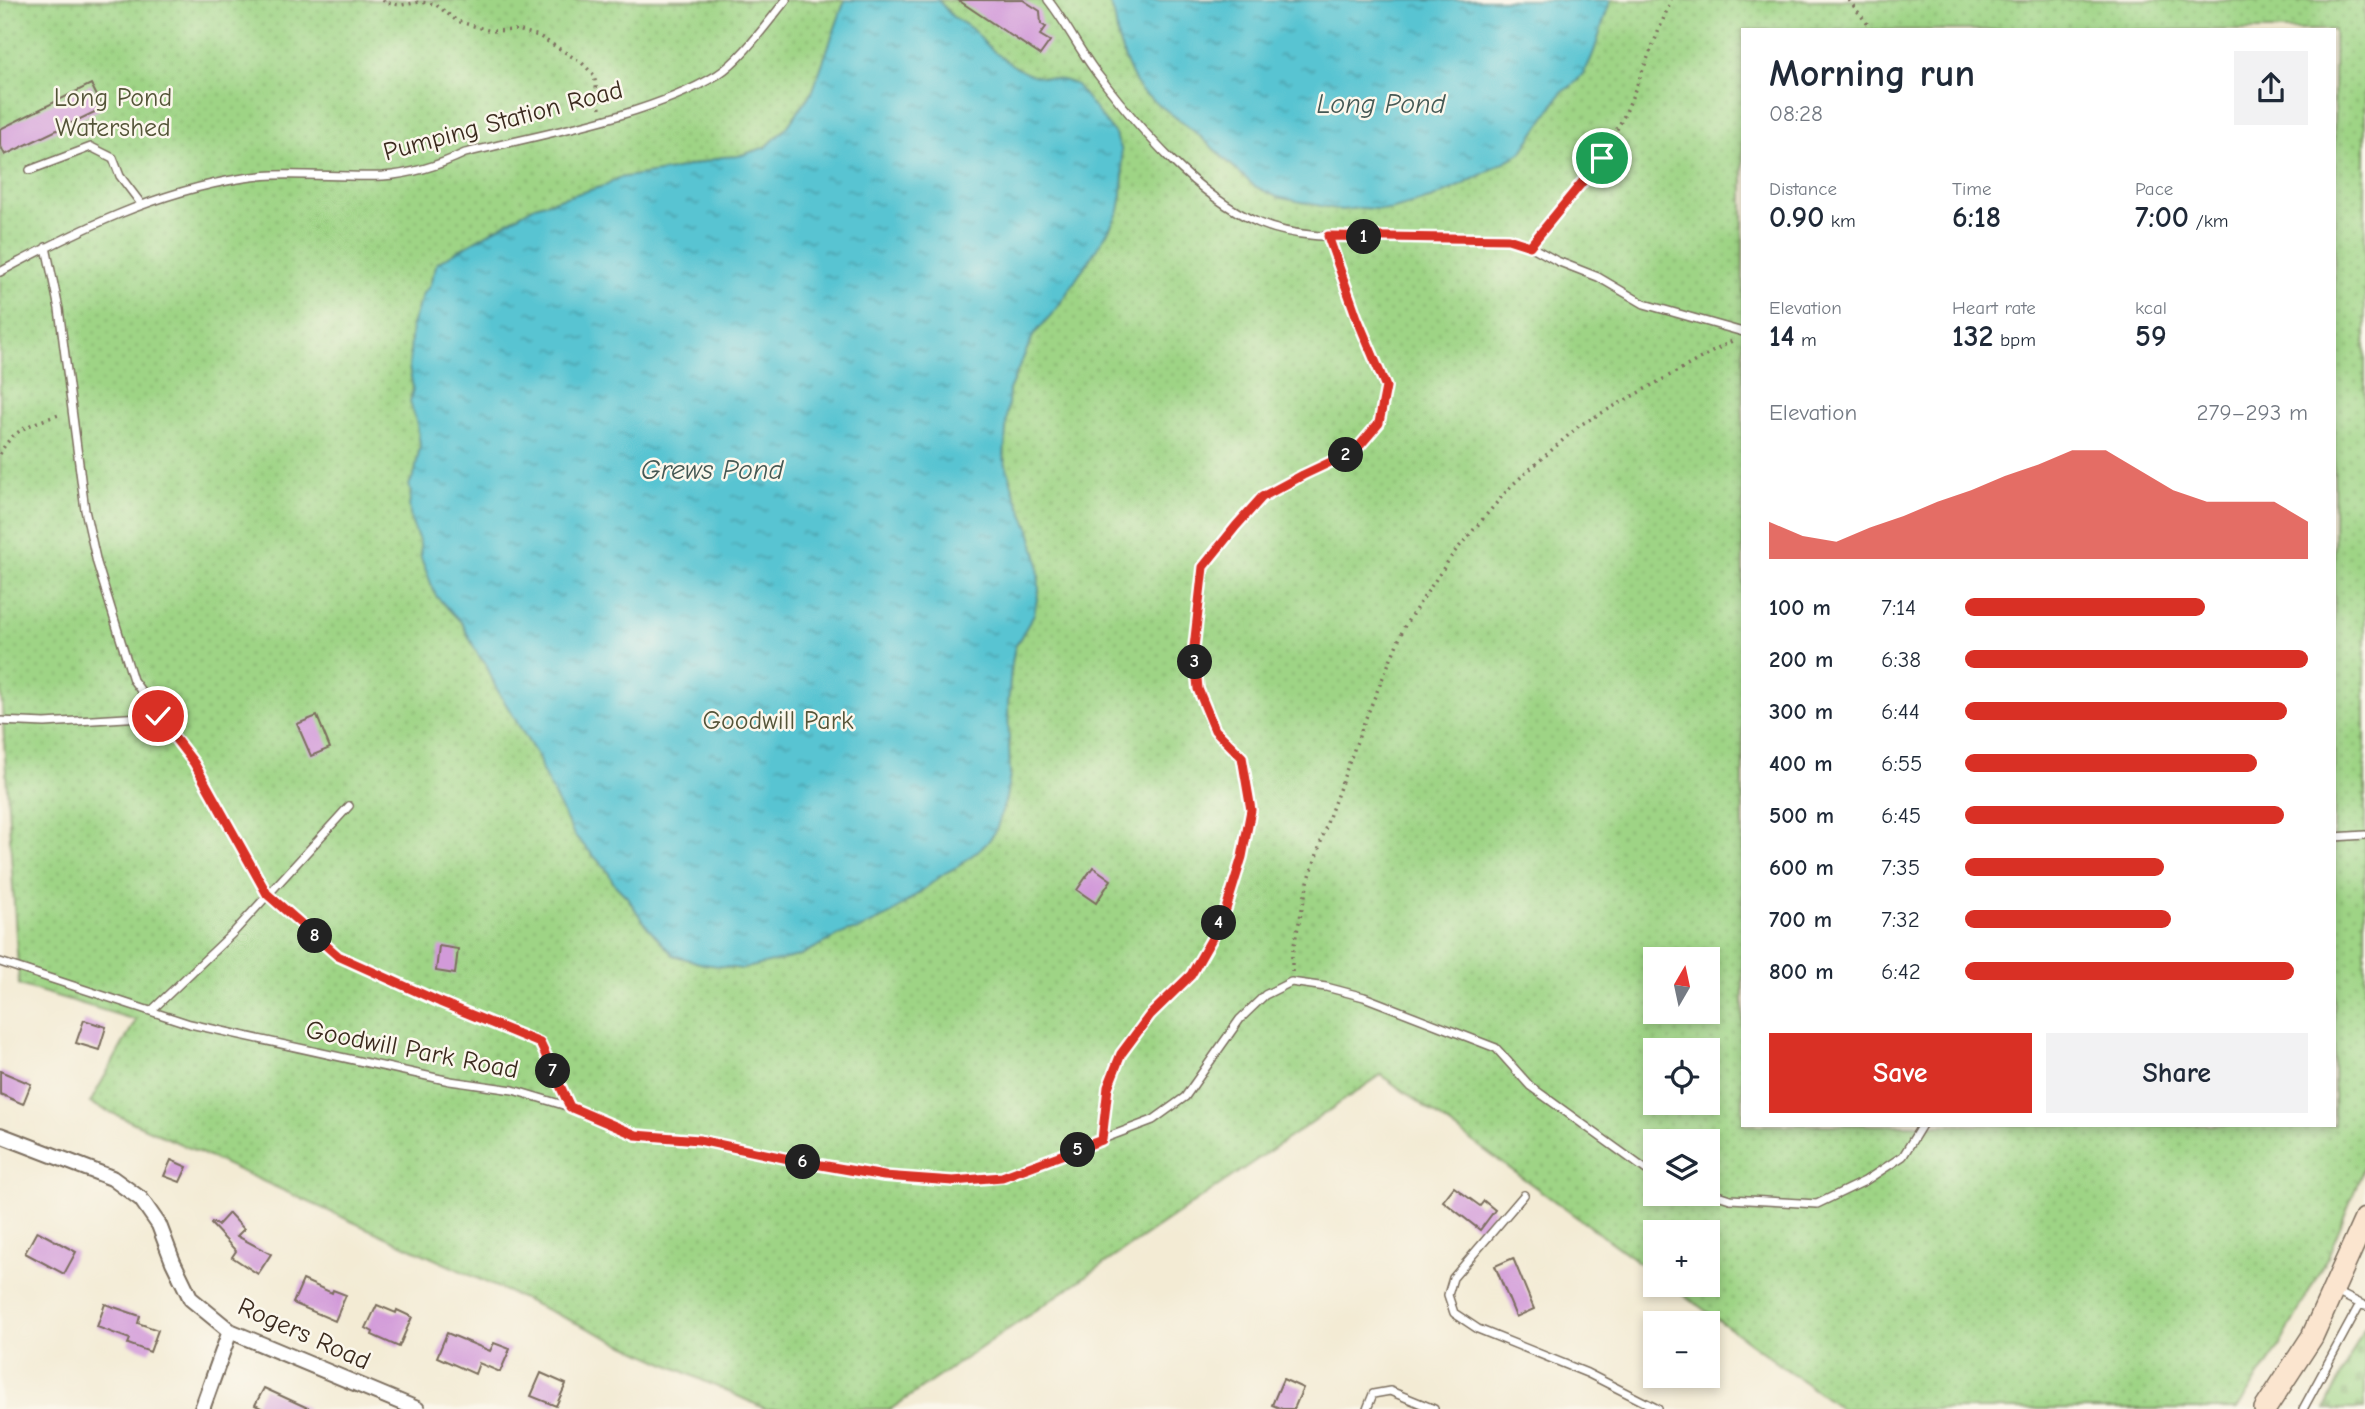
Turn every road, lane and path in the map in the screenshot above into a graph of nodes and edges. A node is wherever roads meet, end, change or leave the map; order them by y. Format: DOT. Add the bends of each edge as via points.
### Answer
graph roads {
  1 [pos="383,0"];
  2 [pos="786,0"];
  3 [pos="1048,0"];
  4 [pos="1671,0"];
  5 [pos="1849,0"];
  6 [pos="1870,28"];
  7 [pos="601,120"];
  8 [pos="30,170"];
  9 [pos="142,205"];
  10 [pos="1328,236"];
  11 [pos="1530,246"];
  12 [pos="46,247"];
  13 [pos="0,271"];
  14 [pos="1741,331"];
  15 [pos="1732,341"];
  16 [pos="71,411"];
  17 [pos="0,454"];
  18 [pos="158,716"];
  19 [pos="0,721"];
  20 [pos="349,806"];
  21 [pos="2365,835"];
  22 [pos="2336,837"];
  23 [pos="267,894"];
  24 [pos="0,962"];
  25 [pos="1292,982"];
  26 [pos="151,1011"];
  27 [pos="570,1107"];
  28 [pos="1921,1127"];
  29 [pos="0,1135"];
  30 [pos="1102,1140"];
  31 [pos="1643,1168"];
  32 [pos="1524,1195"];
  33 [pos="1720,1196"];
  34 [pos="2365,1219"];
  35 [pos="2333,1291"];
  36 [pos="2363,1305"];
  37 [pos="230,1331"];
  38 [pos="202,1409"];
  39 [pos="418,1409"];
  40 [pos="1367,1409"];
  41 [pos="1434,1409"];
  42 [pos="1658,1409"];
  43 [pos="2265,1409"];
  44 [pos="2303,1409"];
  1 -- 7 [label="path" via="402,5 435,4 457,21 491,31 517,30 539,36 594,75"];
  2 -- 7 [label="lane, Pumping Station Road" via="718,74 671,98"];
  3 -- 10 [label="lane" via="1097,74 1188,174 1226,205 1259,223"];
  4 -- 11 [label="path" via="1602,158"];
  5 -- 6 [label="path"];
  7 -- 9 [label="lane, Pumping Station Road" via="385,176 243,178"];
  8 -- 9 [label="lane" via="91,147 113,158"];
  9 -- 12 [label="lane, Pumping Station Road"];
  10 -- 11 [label="lane" via="1508,239"];
  10 -- 30 [label="path" via="1386,387 1379,423 1356,450 1262,497 1203,567 1194,647 1198,689 1215,730 1242,757 1251,810 1242,857 1211,940 1191,975 1150,1015 1121,1054 1108,1087"];
  11 -- 14 [label="lane" via="1644,304"];
  12 -- 13 [label="lane, Pumping Station Road"];
  12 -- 16 [label="lane" via="59,309"];
  15 -- 25 [label="path" via="1580,425 1511,486 1446,564 1405,625 1330,814 1308,882 1292,954"];
  16 -- 17 [label="path" via="21,428"];
  16 -- 18 [label="lane" via="97,562 133,680"];
  18 -- 19 [label="lane"];
  18 -- 23 [label="lane" via="194,763"];
  20 -- 23 [label="lane"];
  21 -- 22 [label="lane"];
  23 -- 26 [label="lane" via="199,968"];
  23 -- 27 [label="path" via="338,956 540,1043"];
  24 -- 26 [label="lane, Goodwill Park Road"];
  25 -- 30 [label="lane, Goodwill Park Road" via="1265,995 1240,1019 1185,1097 1153,1120"];
  25 -- 31 [label="lane" via="1364,997 1496,1048 1530,1086"];
  26 -- 27 [label="lane, Goodwill Park Road" via="303,1051 513,1090"];
  27 -- 30 [label="lane, Goodwill Park Road" via="636,1135 699,1140 884,1176 939,1180 1002,1177"];
  28 -- 33 [label="lane" via="1903,1156 1817,1204"];
  29 -- 37 [label="street, Rogers Road" via="112,1178 141,1199 159,1224 191,1298"];
  32 -- 42 [label="lane" via="1453,1279 1448,1295 1454,1313 1478,1329 1587,1373"];
  34 -- 35 [label="main road"];
  35 -- 36 [label="lane"];
  35 -- 43 [label="main road" via="2312,1337"];
  36 -- 44 [label="lane"];
  37 -- 38 [label="street"];
  37 -- 39 [label="street, Rogers Road"];
  40 -- 41 [label="lane" via="1373,1394 1390,1391"];
}
